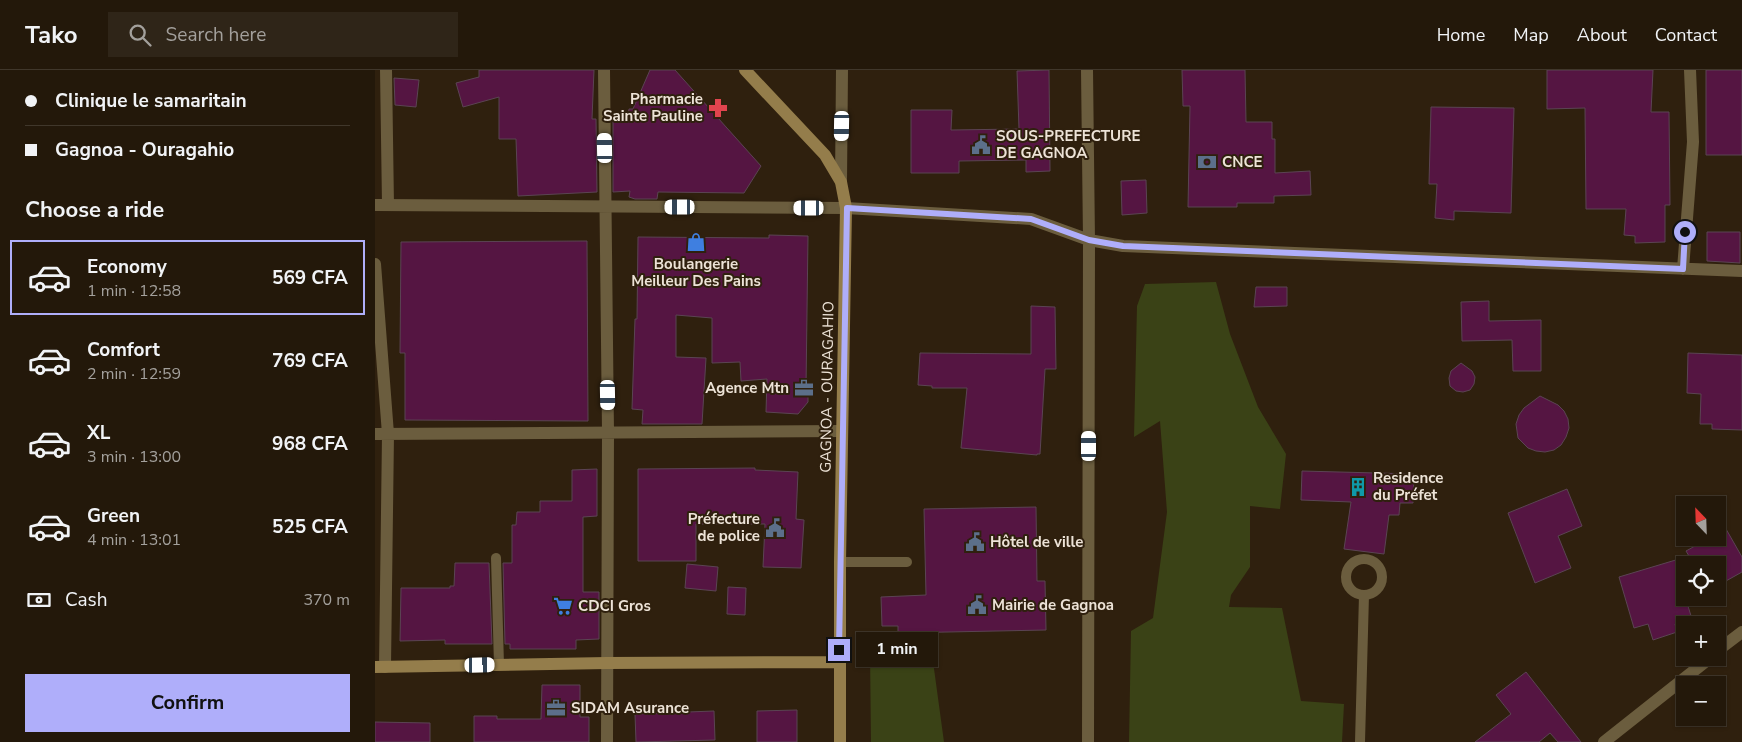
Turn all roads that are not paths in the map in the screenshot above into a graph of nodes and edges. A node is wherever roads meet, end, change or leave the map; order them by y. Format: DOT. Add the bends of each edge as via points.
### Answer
graph roads {
  1 [pos="385,70"];
  2 [pos="605,70"];
  3 [pos="745,70"];
  4 [pos="842,70"];
  5 [pos="1087,70"];
  6 [pos="1690,70"];
  7 [pos="841,182"];
  8 [pos="381,205"];
  9 [pos="606,207"];
  10 [pos="847,208"];
  11 [pos="1089,240"];
  12 [pos="375,264"];
  13 [pos="1683,269"];
  14 [pos="1742,271"];
  15 [pos="842,431"];
  16 [pos="608,432"];
  17 [pos="382,434"];
  18 [pos="496,558"];
  19 [pos="840,562"];
  20 [pos="907,562"];
  21 [pos="1363,595"];
  22 [pos="1742,632"];
  23 [pos="1726,645"];
  24 [pos="839,662"];
  25 [pos="607,663"];
  26 [pos="499,665"];
  27 [pos="1700,666"];
  28 [pos="380,667"];
  29 [pos="607,742"];
  30 [pos="840,742"];
  31 [pos="1088,742"];
  32 [pos="1360,742"];
  33 [pos="1603,742"];
  1 -- 8 [label="street"];
  2 -- 9 [label="street"];
  3 -- 7 [label="main road, GAGNOA - OURAGAHIO" via="825,155"];
  4 -- 7 [label="street"];
  5 -- 11 [label="street"];
  6 -- 13 [label="street" via="1693,142"];
  7 -- 10 [label="main road, GAGNOA - OURAGAHIO"];
  8 -- 9 [label="street"];
  9 -- 10 [label="street"];
  9 -- 16 [label="street"];
  10 -- 11 [label="street" via="1031,219"];
  10 -- 15 [label="main road, GAGNOA - OURAGAHIO"];
  11 -- 13 [label="street" via="1123,246"];
  11 -- 31 [label="street"];
  12 -- 17 [label="street"];
  13 -- 14 [label="street"];
  15 -- 16 [label="street"];
  15 -- 19 [label="main road, GAGNOA - OURAGAHIO"];
  16 -- 17 [label="street"];
  16 -- 25 [label="street"];
  17 -- 28 [label="street"];
  18 -- 26 [label="lane"];
  19 -- 20 [label="lane"];
  19 -- 24 [label="main road, GAGNOA - OURAGAHIO"];
  21 -- 32 [label="lane"];
  22 -- 23 [label="street"];
  24 -- 25 [label="main road"];
  24 -- 30 [label="main road, GAGNOA - OURAGAHIO"];
  25 -- 26 [label="main road"];
  25 -- 29 [label="street"];
  26 -- 28 [label="main road"];
  27 -- 33 [label="street"];
}
